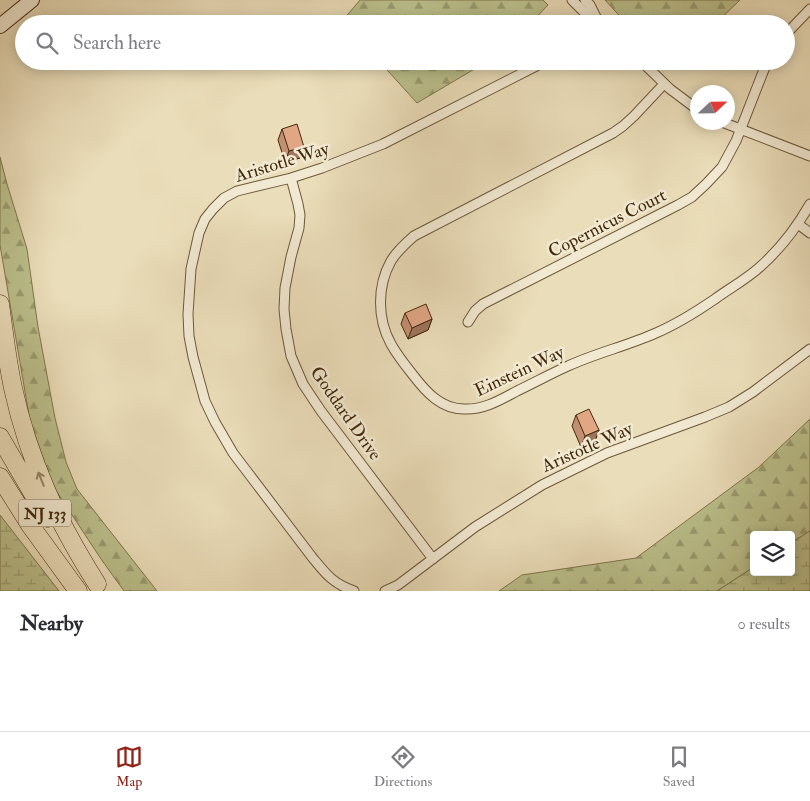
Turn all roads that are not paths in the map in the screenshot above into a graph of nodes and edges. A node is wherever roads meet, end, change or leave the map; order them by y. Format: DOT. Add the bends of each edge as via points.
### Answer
graph roads {
  1 [pos="32,0"];
  2 [pos="572,0"];
  3 [pos="585,0"];
  4 [pos="810,9"];
  5 [pos="588,15"];
  6 [pos="594,15"];
  7 [pos="795,25"];
  8 [pos="0,26"];
  9 [pos="528,70"];
  10 [pos="650,70"];
  11 [pos="764,70"];
  12 [pos="664,84"];
  13 [pos="690,104"];
  14 [pos="735,128"];
  15 [pos="740,130"];
  16 [pos="810,156"];
  17 [pos="291,178"];
  18 [pos="810,204"];
  19 [pos="798,224"];
  20 [pos="810,233"];
  21 [pos="0,304"];
  22 [pos="468,322"];
  23 [pos="810,349"];
  24 [pos="0,437"];
  25 [pos="0,477"];
  26 [pos="0,501"];
  27 [pos="433,559"];
  28 [pos="100,587"];
  29 [pos="72,591"];
  30 [pos="78,591"];
  31 [pos="354,591"];
  32 [pos="384,591"];
  1 -- 8 [label="street"];
  2 -- 5 [label="street"];
  3 -- 6 [label="street"];
  4 -- 7 [label="street"];
  9 -- 17 [label="street, Aristotle Way" via="383,144"];
  10 -- 12 [label="street"];
  11 -- 15 [label="street, Copernicus Court"];
  12 -- 13 [label="street"];
  12 -- 19 [label="street, Einstein Way" via="623,126 414,236 392,260 381,292 383,326 397,354 429,394 461,410 488,406 567,366 656,333 689,316 746,278 767,260"];
  14 -- 15 [label="street"];
  15 -- 16 [label="street"];
  15 -- 22 [label="street, Copernicus Court" via="722,167 692,197 483,304"];
  17 -- 27 [label="street, Goddard Drive" via="300,216 287,272 284,309 294,364 321,411"];
  17 -- 31 [label="street, Aristotle Way" via="224,198 206,219 199,233 191,269 189,336 205,400 225,440 325,573 334,582"];
  18 -- 19 [label="street, Einstein Way"];
  19 -- 20 [label="street"];
  28 -- 21 [label="highway, one-way" via="60,522 34,460 12,386"];
  23 -- 27 [label="street, Aristotle Way" via="754,392 729,406 607,453 542,485 475,527"];
  24 -- 28 [label="highway, NJ 133" via="46,514"];
  25 -- 30 [label="highway, NJ 133"];
  26 -- 29 [label="highway"];
  27 -- 32 [label="street, Aristotle Way" via="398,585"];
}
